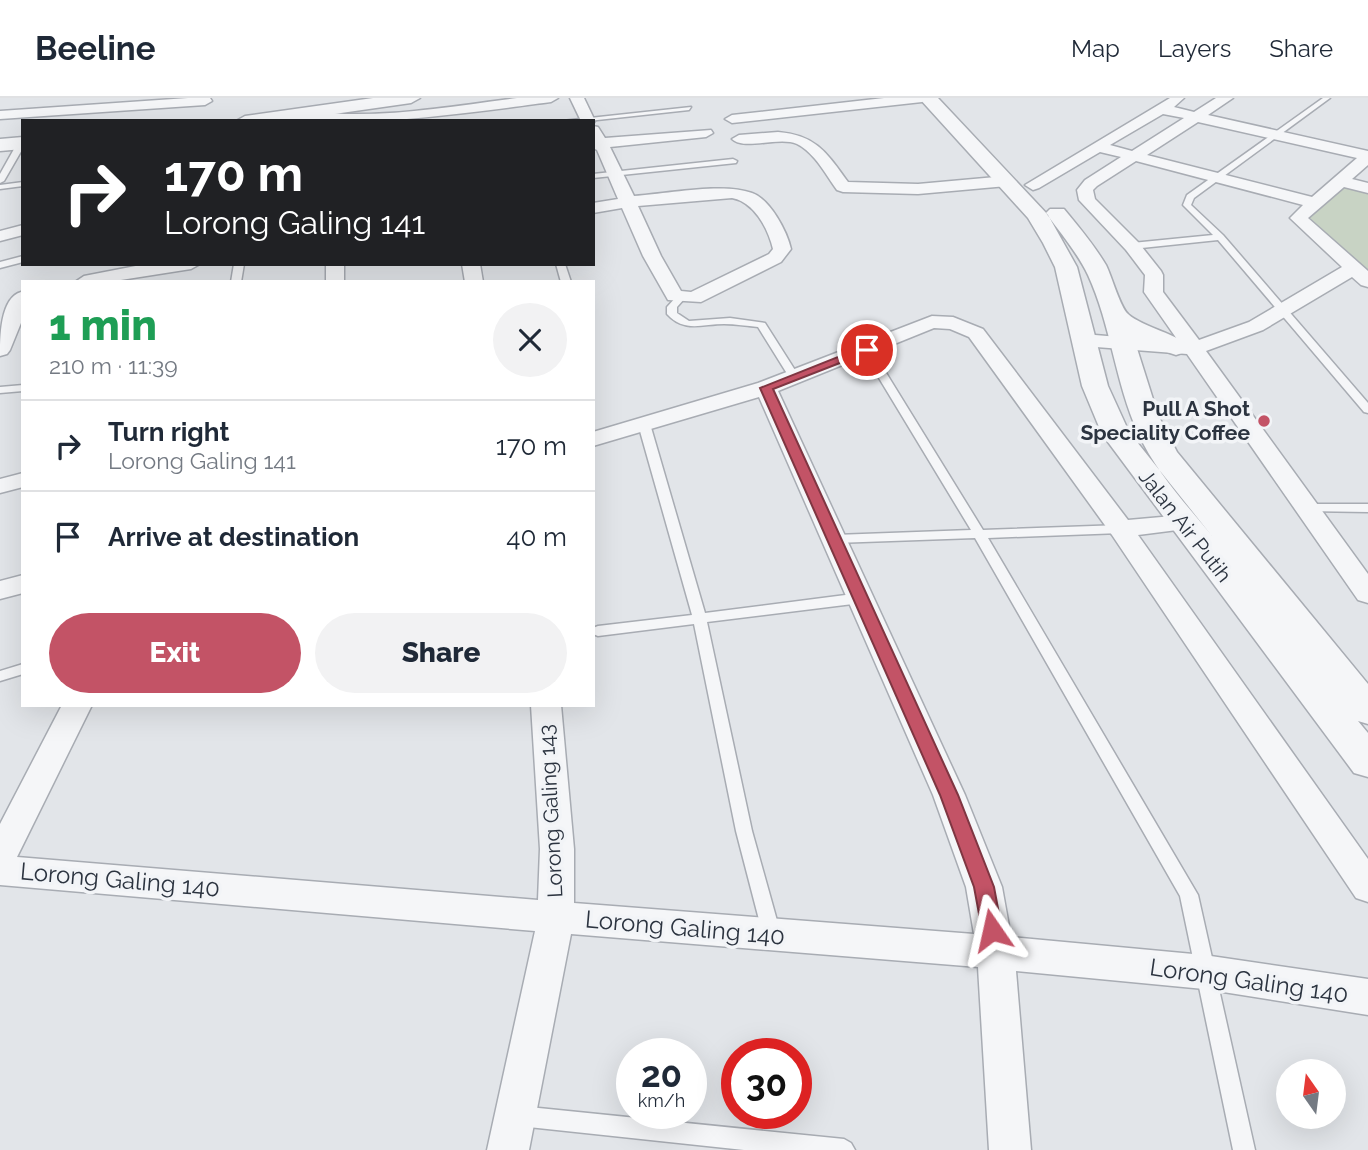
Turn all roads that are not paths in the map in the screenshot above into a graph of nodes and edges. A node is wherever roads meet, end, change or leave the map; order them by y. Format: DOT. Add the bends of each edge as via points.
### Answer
graph roads {
  1 [pos="551,98"];
  2 [pos="577,98"];
  3 [pos="922,98"];
  4 [pos="928,98"];
  5 [pos="944,98"];
  6 [pos="1181,98"];
  7 [pos="1226,98"];
  8 [pos="1327,98"];
  9 [pos="205,100"];
  10 [pos="334,104"];
  11 [pos="689,108"];
  12 [pos="1162,108"];
  13 [pos="411,111"];
  14 [pos="0,115"];
  15 [pos="297,115"];
  16 [pos="1196,116"];
  17 [pos="204,119"];
  18 [pos="264,119"];
  19 [pos="587,119"];
  20 [pos="732,120"];
  21 [pos="595,130"];
  22 [pos="595,131"];
  23 [pos="706,133"];
  24 [pos="1277,135"];
  25 [pos="595,137"];
  26 [pos="739,139"];
  27 [pos="21,144"];
  28 [pos="0,145"];
  29 [pos="21,146"];
  30 [pos="1099,147"];
  31 [pos="1134,156"];
  32 [pos="1368,157"];
  33 [pos="733,161"];
  34 [pos="614,173"];
  35 [pos="595,176"];
  36 [pos="1216,177"];
  37 [pos="0,181"];
  38 [pos="1340,181"];
  39 [pos="1020,183"];
  40 [pos="21,184"];
  41 [pos="0,187"];
  42 [pos="1368,188"];
  43 [pos="627,202"];
  44 [pos="1316,202"];
  45 [pos="595,208"];
  46 [pos="21,231"];
  47 [pos="0,236"];
  48 [pos="1220,237"];
  49 [pos="1132,246"];
  50 [pos="21,260"];
  51 [pos="0,265"];
  52 [pos="183,266"];
  53 [pos="1361,274"];
  54 [pos="141,276"];
  55 [pos="103,280"];
  56 [pos="21,298"];
  57 [pos="680,298"];
  58 [pos="21,300"];
  59 [pos="0,304"];
  60 [pos="1282,310"];
  61 [pos="1083,340"];
  62 [pos="1122,344"];
  63 [pos="1185,347"];
  64 [pos="0,350"];
  65 [pos="867,350"];
  66 [pos="795,378"];
  67 [pos="21,388"];
  68 [pos="766,388"];
  69 [pos="0,390"];
  70 [pos="1368,410"];
  71 [pos="644,424"];
  72 [pos="595,438"];
  73 [pos="21,481"];
  74 [pos="0,486"];
  75 [pos="1308,508"];
  76 [pos="1368,508"];
  77 [pos="1184,523"];
  78 [pos="1121,530"];
  79 [pos="980,534"];
  80 [pos="835,539"];
  81 [pos="21,585"];
  82 [pos="0,590"];
  83 [pos="1368,594"];
  84 [pos="861,598"];
  85 [pos="700,620"];
  86 [pos="598,631"];
  87 [pos="21,670"];
  88 [pos="0,676"];
  89 [pos="76,707"];
  90 [pos="546,707"];
  91 [pos="1368,710"];
  92 [pos="1368,762"];
  93 [pos="2,871"];
  94 [pos="1368,887"];
  95 [pos="556,916"];
  96 [pos="772,936"];
  97 [pos="996,952"];
  98 [pos="1204,972"];
  99 [pos="1368,997"];
  100 [pos="512,1133"];
  101 [pos="844,1150"];
  102 [pos="1010,1150"];
  103 [pos="1244,1150"];
  1 -- 13 [label="street"];
  2 -- 19 [label="street"];
  3 -- 20 [label="street"];
  4 -- 39 [label="street, Jalan Air Putih"];
  5 -- 39 [label="street, Jalan Air Putih"];
  6 -- 12 [label="street"];
  7 -- 16 [label="street"];
  8 -- 24 [label="lane"];
  9 -- 14 [label="street"];
  9 -- 17 [label="street"];
  10 -- 13 [label="street"];
  10 -- 15 [label="street"];
  11 -- 21 [label="lane"];
  12 -- 16 [label="street"];
  12 -- 30 [label="street"];
  13 -- 15 [label="street" via="337,118"];
  15 -- 18 [label="street"];
  16 -- 24 [label="street"];
  16 -- 31 [label="street"];
  22 -- 23 [label="street"];
  24 -- 32 [label="street"];
  24 -- 36 [label="lane"];
  25 -- 34 [label="street"];
  26 -- 39 [label="street" via="802,138 843,187 918,189"];
  27 -- 28 [label="street"];
  29 -- 37 [label="lane"];
  30 -- 31 [label="street"];
  30 -- 39 [label="street"];
  31 -- 36 [label="street"];
  31 -- 49 [label="street" via="1085,190 1087,200"];
  32 -- 38 [label="street"];
  33 -- 34 [label="lane"];
  34 -- 35 [label="lane"];
  34 -- 43 [label="street"];
  36 -- 44 [label="street"];
  36 -- 48 [label="lane" via="1190,197 1187,205"];
  38 -- 42 [label="street"];
  38 -- 44 [label="street"];
  39 -- 61 [label="street, Jalan Air Putih" via="1066,267"];
  39 -- 62 [label="street, Jalan Air Putih" via="1077,238 1092,261"];
  40 -- 41 [label="lane"];
  43 -- 45 [label="street"];
  43 -- 57 [label="street" via="672,293"];
  43 -- 57 [label="street" via="732,193 754,202 781,240 781,252 694,298"];
  44 -- 53 [label="street" via="1298,218"];
  46 -- 47 [label="street"];
  48 -- 49 [label="lane"];
  48 -- 60 [label="lane"];
  49 -- 63 [label="street" via="1154,275 1154,292"];
  50 -- 51 [label="lane"];
  52 -- 54 [label="street"];
  53 -- 60 [label="street"];
  54 -- 55 [label="street"];
  56 -- 59 [label="street"];
  57 -- 66 [label="lane" via="672,314 681,323 761,325"];
  58 -- 64 [label="street"];
  60 -- 63 [label="street" via="1224,341"];
  60 -- 70 [label="lane"];
  61 -- 62 [label="street"];
  61 -- 77 [label="street, Jalan Air Putih" via="1095,386 1116,434"];
  62 -- 63 [label="street" via="1147,337"];
  62 -- 63 [label="street" via="1154,355"];
  62 -- 91 [label="street, Jalan Air Putih" via="1151,433 1164,455"];
  63 -- 75 [label="street"];
  65 -- 66 [label="street"];
  65 -- 78 [label="street" via="932,322 953,323 976,333"];
  65 -- 79 [label="lane"];
  66 -- 68 [label="street"];
  67 -- 69 [label="lane"];
  68 -- 71 [label="street"];
  68 -- 80 [label="street"];
  71 -- 72 [label="street"];
  71 -- 85 [label="lane"];
  73 -- 74 [label="street"];
  75 -- 76 [label="lane"];
  75 -- 83 [label="street"];
  77 -- 78 [label="street"];
  77 -- 92 [label="street, Jalan Air Putih"];
  78 -- 79 [label="lane"];
  78 -- 94 [label="street"];
  79 -- 80 [label="lane"];
  79 -- 98 [label="lane" via="1189,895"];
  80 -- 84 [label="street"];
  81 -- 82 [label="street"];
  84 -- 85 [label="lane"];
  84 -- 97 [label="street" via="972,851"];
  85 -- 86 [label="lane"];
  85 -- 96 [label="lane" via="744,831"];
  87 -- 88 [label="lane"];
  89 -- 93 [label="street"];
  90 -- 95 [label="street, Lorong Galing 143" via="557,859"];
  93 -- 95 [label="street, Lorong Galing 140"];
  95 -- 96 [label="street, Lorong Galing 140"];
  95 -- 100 [label="street, Lorong Galing 143"];
  96 -- 97 [label="street, Lorong Galing 140"];
  97 -- 98 [label="street, Lorong Galing 140"];
  97 -- 102 [label="street"];
  98 -- 99 [label="street, Lorong Galing 140"];
  98 -- 103 [label="lane"];
  100 -- 101 [label="lane"];
}
